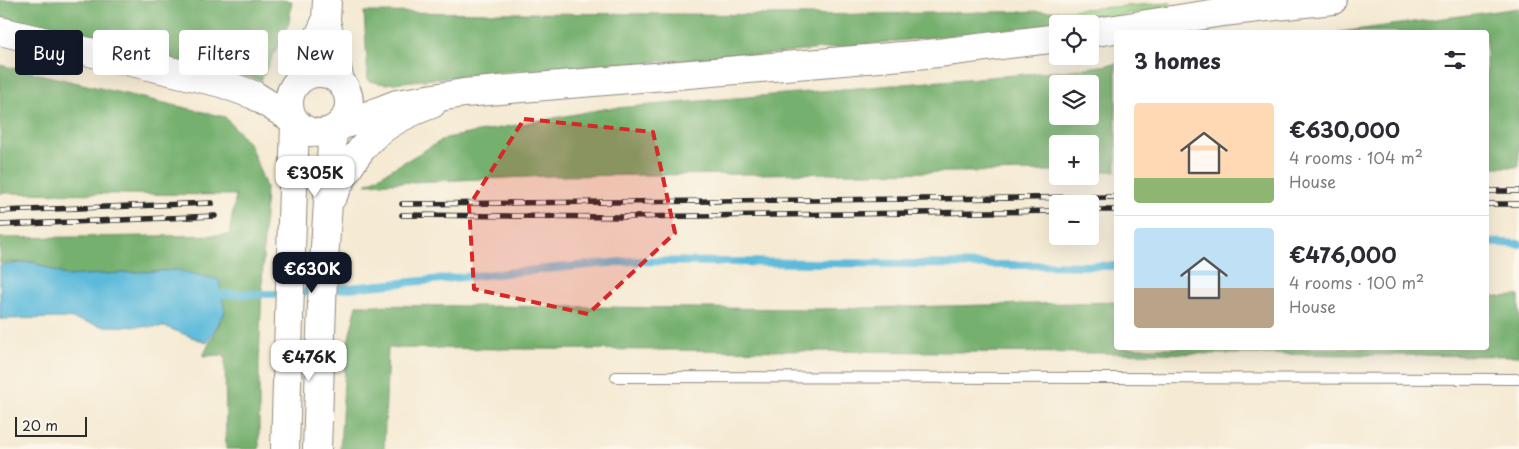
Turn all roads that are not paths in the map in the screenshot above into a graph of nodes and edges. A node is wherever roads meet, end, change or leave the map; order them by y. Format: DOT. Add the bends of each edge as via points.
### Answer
graph roads {
  1 [pos="1333,0"];
  2 [pos="327,12"];
  3 [pos="0,31"];
  4 [pos="1099,32"];
  5 [pos="1049,39"];
  6 [pos="298,81"];
  7 [pos="340,81"];
  8 [pos="464,93"];
  9 [pos="295,121"];
  10 [pos="335,129"];
  11 [pos="327,208"];
  12 [pos="616,377"];
  13 [pos="1519,378"];
  14 [pos="285,449"];
  15 [pos="317,449"];
  1 -- 4 [label="main road" via="1223,12"];
  2 -- 6 [label="main road"];
  2 -- 7 [label="main road"];
  3 -- 9 [label="main road" via="221,83 254,95"];
  5 -- 8 [label="main road" via="938,53"];
  6 -- 7 [label="main road" via="314,73 332,75"];
  6 -- 9 [label="main road" via="288,100 290,114"];
  7 -- 10 [label="main road" via="350,99 345,119"];
  8 -- 10 [label="main road" via="397,104"];
  8 -- 11 [label="main road" via="406,114 374,134 353,158"];
  9 -- 10 [label="main road" via="317,134"];
  9 -- 14 [label="main road"];
  10 -- 11 [label="main road"];
  11 -- 15 [label="main road"];
  12 -- 13 [label="lane"];
}
